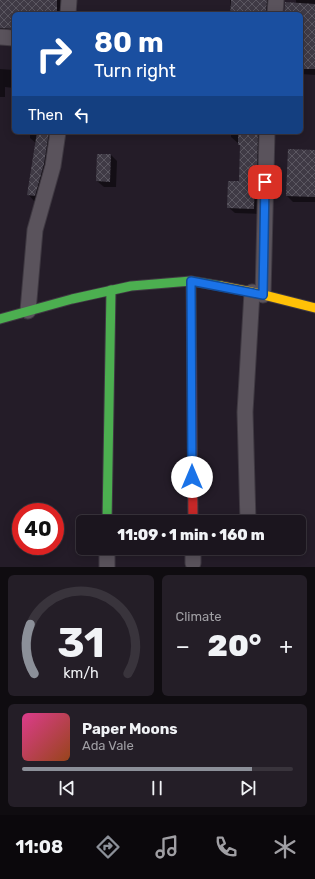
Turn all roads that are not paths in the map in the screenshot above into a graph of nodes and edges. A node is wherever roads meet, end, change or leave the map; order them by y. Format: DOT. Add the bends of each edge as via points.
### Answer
graph roads {
  1 [pos="69,0"];
  2 [pos="276,0"];
  3 [pos="68,12"];
  4 [pos="275,12"];
  5 [pos="0,37"];
  6 [pos="12,38"];
  7 [pos="58,134"];
  8 [pos="267,134"];
  9 [pos="191,281"];
  10 [pos="111,290"];
  11 [pos="258,293"];
  12 [pos="315,305"];
  13 [pos="28,311"];
  14 [pos="0,320"];
  15 [pos="107,515"];
  16 [pos="192,515"];
  17 [pos="248,515"];
  18 [pos="107,555"];
  19 [pos="193,555"];
  20 [pos="193,563"];
  21 [pos="107,567"];
  1 -- 3 [label="street"];
  2 -- 4 [label="street"];
  5 -- 6 [label="street"];
  7 -- 13 [label="street" via="53,166 35,230"];
  8 -- 11 [label="street"];
  9 -- 10 [label="street"];
  9 -- 11 [label="street"];
  9 -- 16 [label="street"];
  10 -- 13 [label="street"];
  10 -- 15 [label="street"];
  11 -- 12 [label="street"];
  11 -- 17 [label="street" via="245,412"];
  13 -- 14 [label="street"];
  18 -- 21 [label="street"];
  19 -- 20 [label="street"];
}
